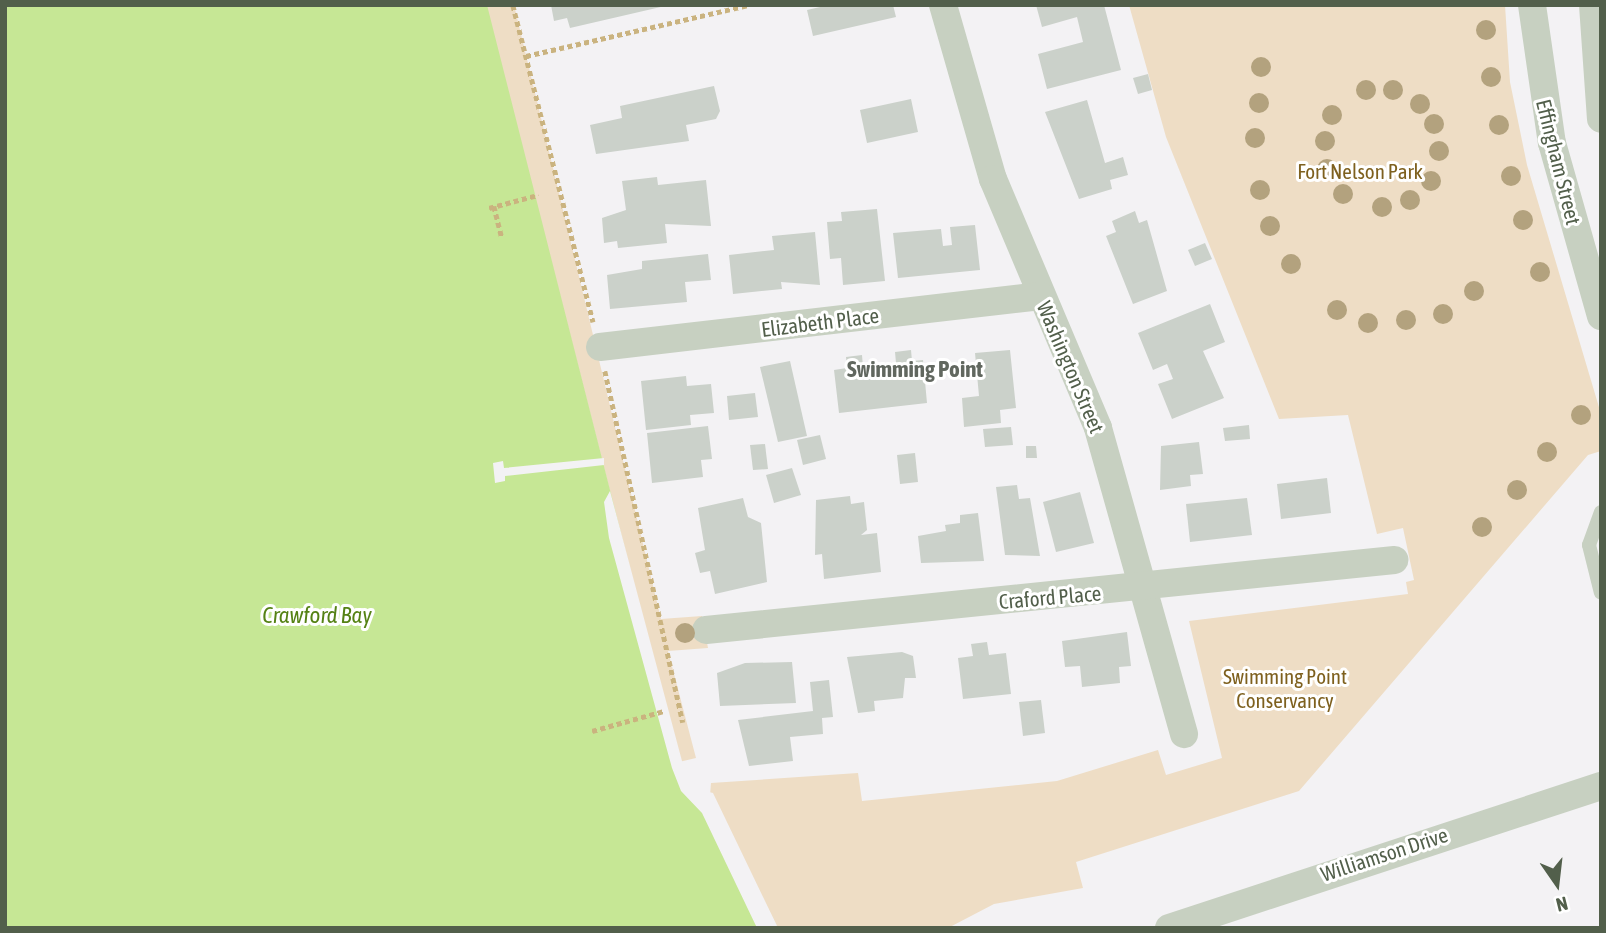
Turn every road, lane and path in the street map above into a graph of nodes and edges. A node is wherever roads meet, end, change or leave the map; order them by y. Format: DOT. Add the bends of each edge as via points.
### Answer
graph roads {
  1 [pos="748,5"];
  2 [pos="943,5"];
  3 [pos="1532,5"];
  4 [pos="1592,5"];
  5 [pos="526,56"];
  6 [pos="1601,119"];
  7 [pos="538,195"];
  8 [pos="502,237"];
  9 [pos="1041,296"];
  10 [pos="1601,316"];
  11 [pos="600,347"];
  12 [pos="1601,512"];
  13 [pos="1394,560"];
  14 [pos="1144,589"];
  15 [pos="1601,593"];
  16 [pos="706,630"];
  17 [pos="664,711"];
  18 [pos="592,731"];
  19 [pos="1184,734"];
  20 [pos="1601,786"];
  21 [pos="1169,928"];
  1 -- 5 [label="path"];
  2 -- 9 [label="street, Washington Street" via="993,179"];
  3 -- 10 [label="street, Effingham Street" via="1552,143"];
  4 -- 6 [label="street"];
  7 -- 8 [label="path" via="492,207"];
  9 -- 11 [label="street, Elizabeth Place"];
  9 -- 14 [label="street, Washington Street" via="1098,428"];
  12 -- 15 [label="lane" via="1588,545"];
  13 -- 14 [label="street, Craford Place"];
  14 -- 16 [label="street, Craford Place"];
  14 -- 19 [label="street, Washington Street"];
  17 -- 18 [label="path"];
  20 -- 21 [label="street, Williamson Drive"];
}
